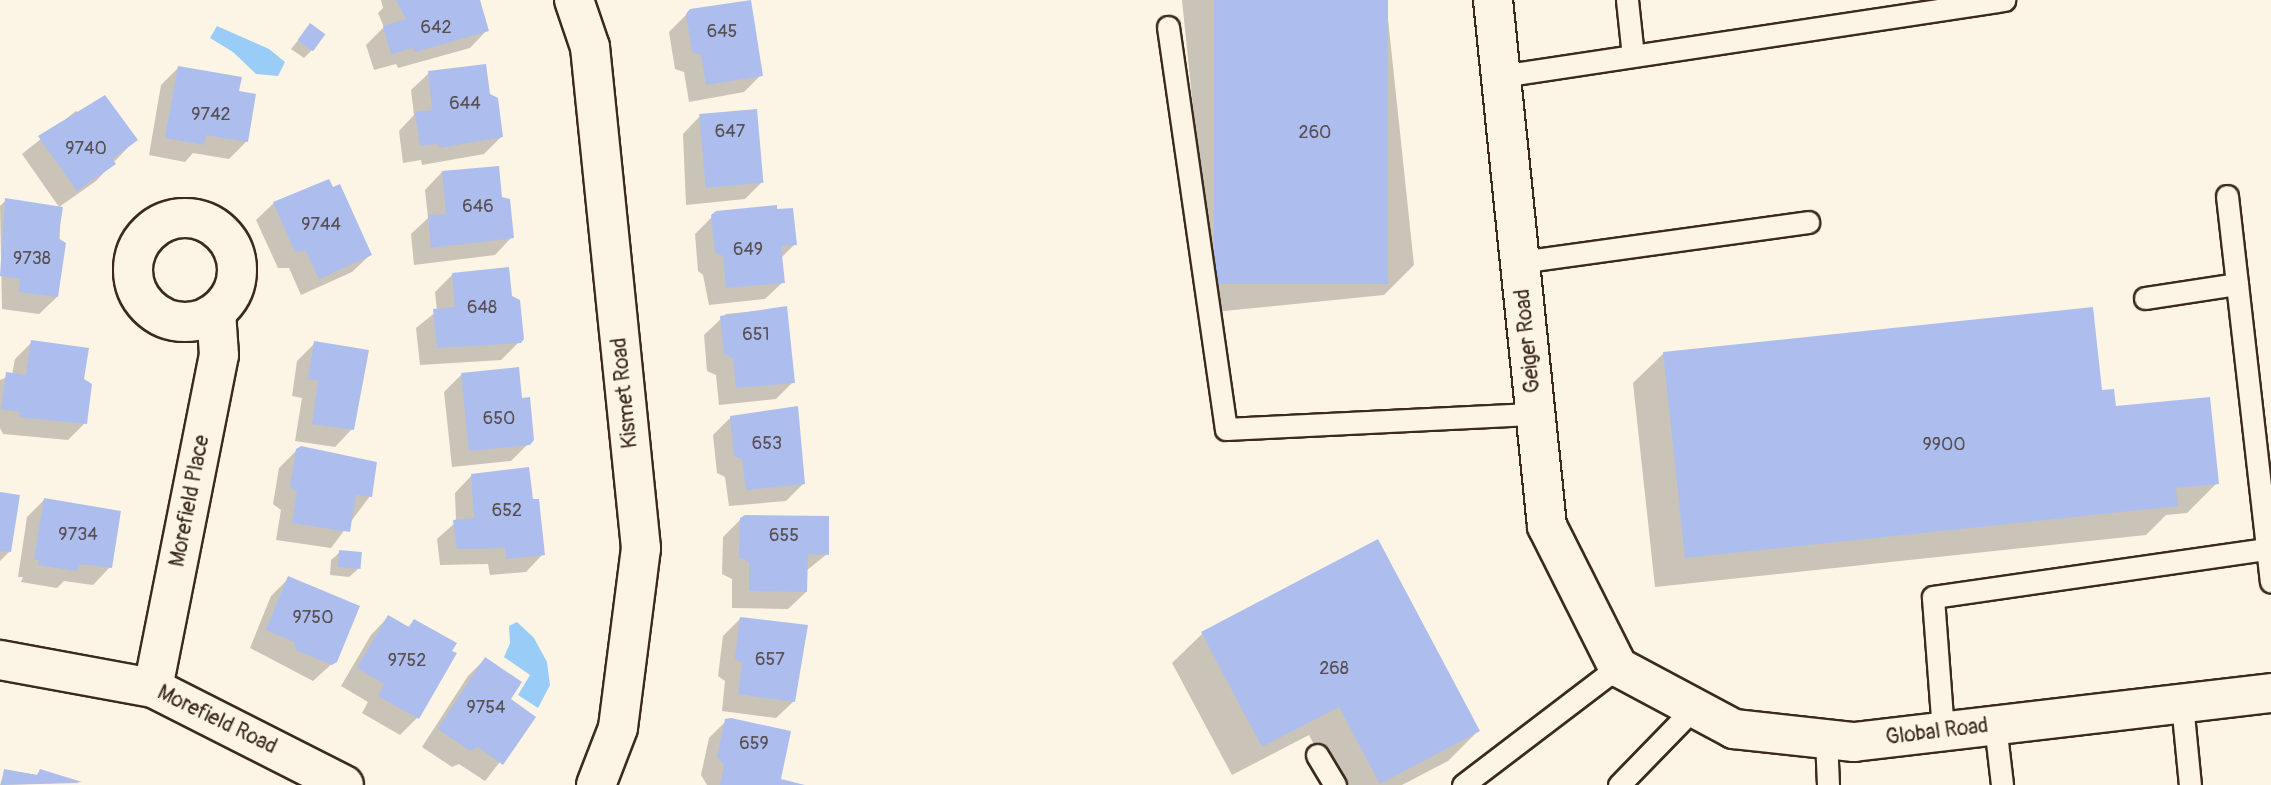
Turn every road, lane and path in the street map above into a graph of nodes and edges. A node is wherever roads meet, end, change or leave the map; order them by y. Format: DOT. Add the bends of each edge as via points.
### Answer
graph roads {
  1 [pos="574,0"];
  2 [pos="1493,0"];
  3 [pos="1627,0"];
  4 [pos="2004,0"];
  5 [pos="1168,27"];
  6 [pos="1633,56"];
  7 [pos="1501,76"];
  8 [pos="2227,197"];
  9 [pos="1808,222"];
  10 [pos="1520,262"];
  11 [pos="2237,284"];
  12 [pos="2145,298"];
  13 [pos="216,313"];
  14 [pos="1536,414"];
  15 [pos="2267,549"];
  16 [pos="2271,581"];
  17 [pos="0,660"];
  18 [pos="1618,667"];
  19 [pos="153,688"];
  20 [pos="2271,693"];
  21 [pos="2182,704"];
  22 [pos="1694,708"];
  23 [pos="1995,725"];
  24 [pos="1943,731"];
  25 [pos="1826,739"];
  26 [pos="1317,755"];
  27 [pos="344,785"];
  28 [pos="596,785"];
  29 [pos="1335,785"];
  30 [pos="1463,785"];
  31 [pos="1619,785"];
  32 [pos="1828,785"];
  33 [pos="2002,785"];
  34 [pos="2190,785"];
  1 -- 28 [label="street, Kismet Road" via="590,47 641,548 618,727"];
  2 -- 7 [label="street, Geiger Road"];
  3 -- 6 [label="lane"];
  4 -- 6 [label="lane"];
  5 -- 14 [label="lane" via="1226,429"];
  6 -- 7 [label="lane"];
  7 -- 10 [label="street, Geiger Road"];
  8 -- 11 [label="lane"];
  9 -- 10 [label="lane"];
  10 -- 14 [label="street, Geiger Road"];
  11 -- 12 [label="lane"];
  11 -- 15 [label="lane"];
  13 -- 19 [label="street, Morefield Place" via="219,355"];
  14 -- 18 [label="street, Geiger Road" via="1547,526"];
  15 -- 16 [label="lane"];
  15 -- 24 [label="lane" via="1933,597"];
  17 -- 19 [label="street, Morefield Road"];
  18 -- 22 [label="street, Global Road"];
  18 -- 30 [label="lane"];
  19 -- 27 [label="street, Morefield Road"];
  20 -- 21 [label="street, Global Road"];
  21 -- 23 [label="street, Global Road"];
  21 -- 34 [label="lane"];
  22 -- 25 [label="street, Global Road" via="1734,729"];
  22 -- 31 [label="lane"];
  23 -- 24 [label="street, Global Road"];
  23 -- 33 [label="lane"];
  24 -- 25 [label="street, Global Road" via="1854,742"];
  25 -- 32 [label="lane"];
  26 -- 29 [label="lane"];
}
